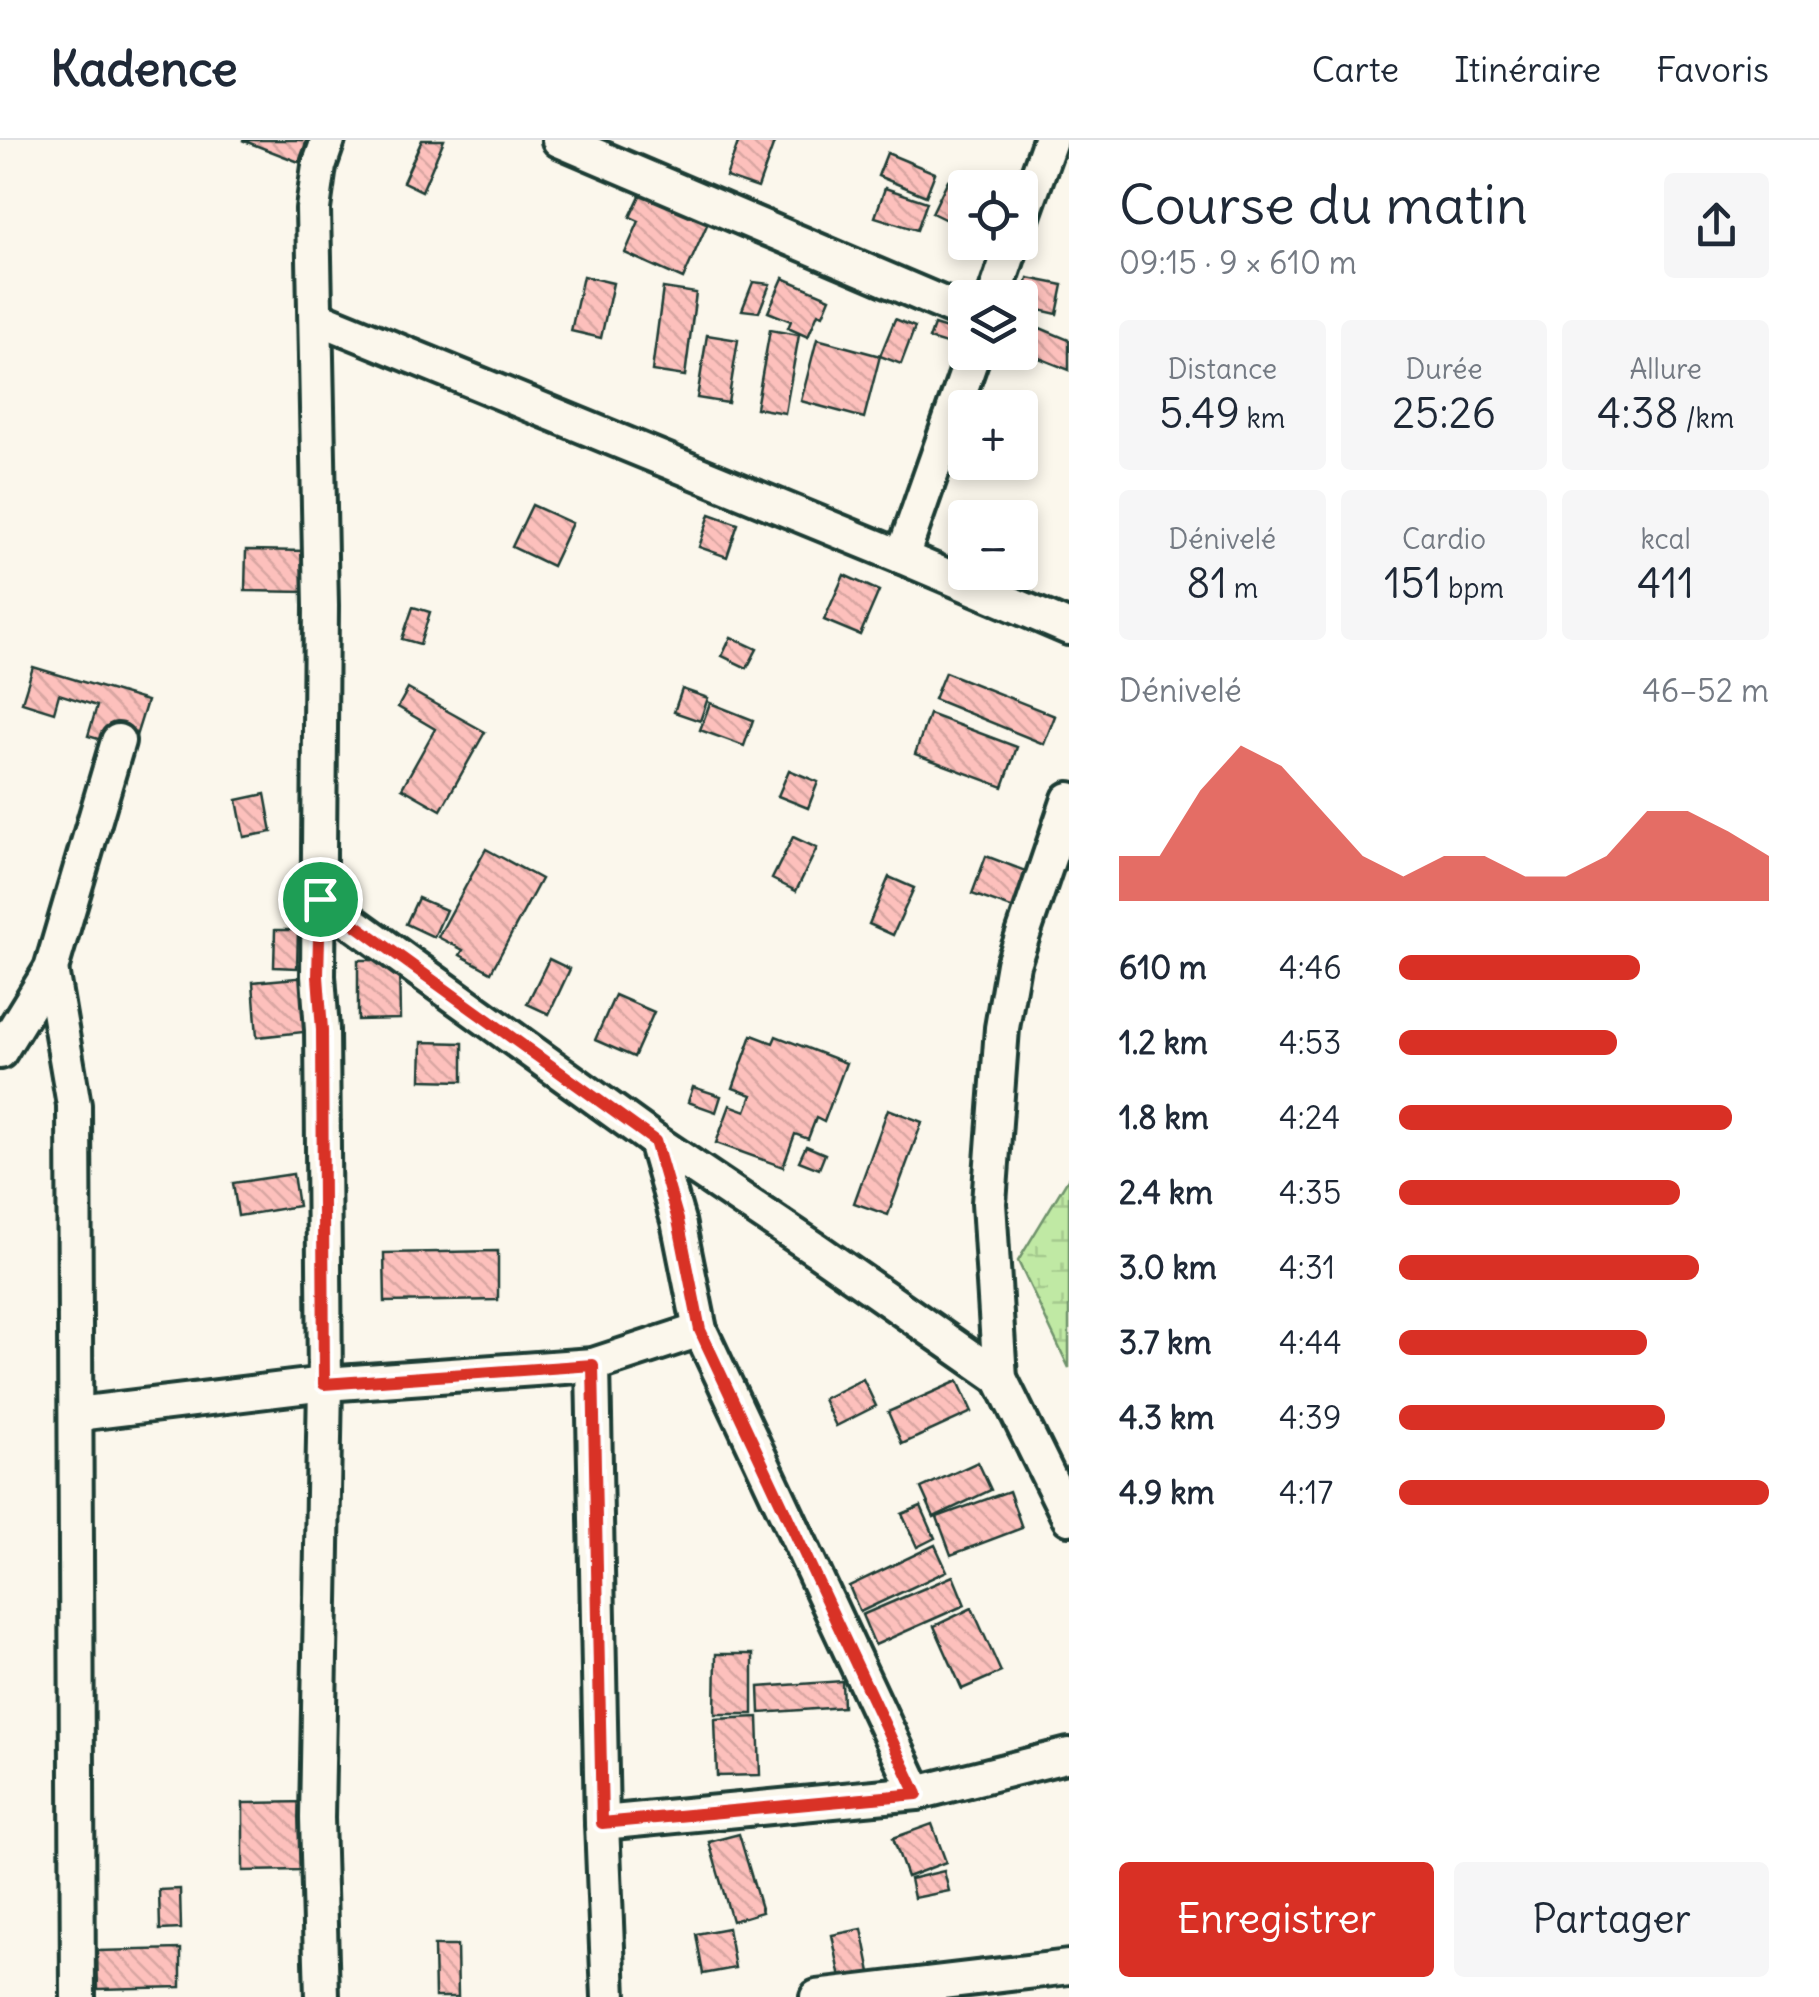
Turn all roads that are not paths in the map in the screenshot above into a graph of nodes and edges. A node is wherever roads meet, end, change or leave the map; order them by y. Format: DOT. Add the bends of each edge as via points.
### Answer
graph roads {
  1 [pos="328,140"];
  2 [pos="559,140"];
  3 [pos="1050,140"];
  4 [pos="1038,174"];
  5 [pos="948,307"];
  6 [pos="316,317"];
  7 [pos="968,370"];
  8 [pos="902,556"];
  9 [pos="1069,628"];
  10 [pos="118,741"];
  11 [pos="1069,799"];
  12 [pos="320,899"];
  13 [pos="50,969"];
  14 [pos="0,1052"];
  15 [pos="655,1141"];
  16 [pos="700,1330"];
  17 [pos="593,1365"];
  18 [pos="1000,1378"];
  19 [pos="324,1384"];
  20 [pos="76,1414"];
  21 [pos="1069,1518"];
  22 [pos="1069,1755"];
  23 [pos="917,1794"];
  24 [pos="602,1823"];
  25 [pos="1069,1968"];
  26 [pos="78,1997"];
  27 [pos="322,1997"];
  28 [pos="608,1997"];
  29 [pos="818,1997"];
  1 -- 6 [label="street" via="313,209"];
  2 -- 5 [label="street"];
  3 -- 4 [label="street"];
  6 -- 8 [label="street"];
  6 -- 12 [label="street"];
  7 -- 8 [label="street"];
  8 -- 9 [label="street"];
  10 -- 13 [label="street"];
  11 -- 18 [label="street" via="1013,964 1002,1028 989,1202"];
  12 -- 15 [label="street"];
  12 -- 19 [label="street"];
  13 -- 14 [label="street"];
  13 -- 20 [label="street" via="74,1105"];
  15 -- 16 [label="street"];
  15 -- 18 [label="street"];
  16 -- 17 [label="street"];
  16 -- 23 [label="street"];
  17 -- 19 [label="street"];
  17 -- 24 [label="street"];
  18 -- 21 [label="street"];
  19 -- 20 [label="street"];
  19 -- 27 [label="street" via="317,1818"];
  20 -- 26 [label="street"];
  22 -- 23 [label="street"];
  23 -- 24 [label="street"];
  24 -- 28 [label="street"];
  25 -- 29 [label="street"];
}
